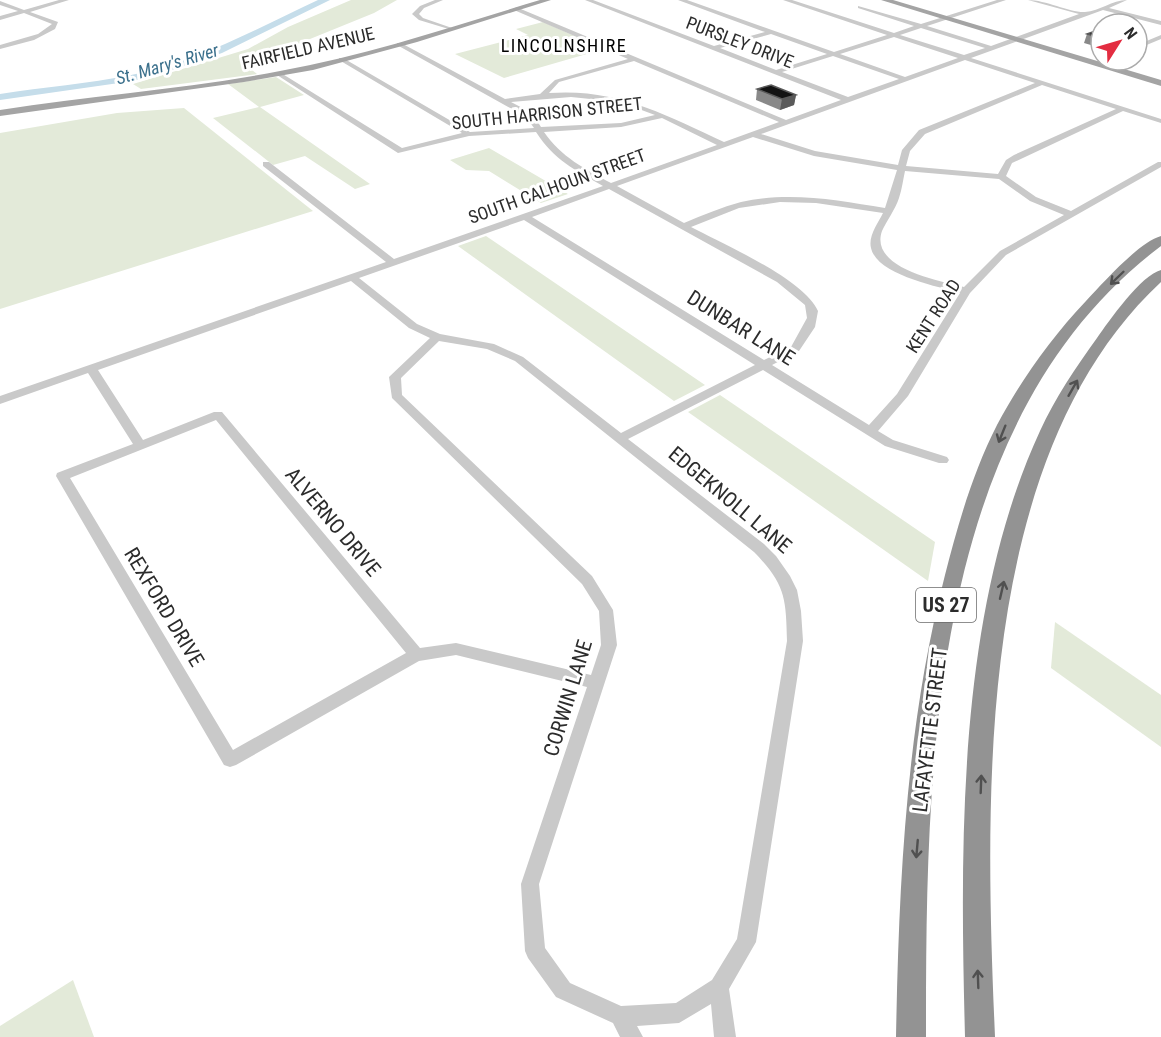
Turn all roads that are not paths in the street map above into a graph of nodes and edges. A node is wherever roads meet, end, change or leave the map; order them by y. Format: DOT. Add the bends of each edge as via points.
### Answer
graph roads {
  1 [pos="66,0"];
  2 [pos="440,0"];
  3 [pos="524,0"];
  4 [pos="547,0"];
  5 [pos="588,0"];
  6 [pos="681,0"];
  7 [pos="689,0"];
  8 [pos="786,0"];
  9 [pos="885,0"];
  10 [pos="1003,0"];
  11 [pos="1031,0"];
  12 [pos="1124,0"];
  13 [pos="0,3"];
  14 [pos="536,3"];
  15 [pos="860,7"];
  16 [pos="1103,8"];
  17 [pos="516,9"];
  18 [pos="25,11"];
  19 [pos="1085,14"];
  20 [pos="0,18"];
  21 [pos="946,18"];
  22 [pos="1161,23"];
  23 [pos="921,26"];
  24 [pos="450,29"];
  25 [pos="773,31"];
  26 [pos="894,35"];
  27 [pos="1016,39"];
  28 [pos="399,44"];
  29 [pos="0,47"];
  30 [pos="714,48"];
  31 [pos="992,48"];
  32 [pos="835,53"];
  33 [pos="965,58"];
  34 [pos="341,59"];
  35 [pos="634,59"];
  36 [pos="1089,59"];
  37 [pos="776,72"];
  38 [pos="1130,72"];
  39 [pos="279,74"];
  40 [pos="907,78"];
  41 [pos="1041,83"];
  42 [pos="1161,83"];
  43 [pos="544,94"];
  44 [pos="846,99"];
  45 [pos="504,100"];
  46 [pos="1124,108"];
  47 [pos="0,113"];
  48 [pos="661,116"];
  49 [pos="1161,121"];
  50 [pos="785,122"];
  51 [pos="540,129"];
  52 [pos="468,134"];
  53 [pos="753,134"];
  54 [pos="722,144"];
  55 [pos="266,164"];
  56 [pos="1161,164"];
  57 [pos="902,168"];
  58 [pos="1001,177"];
  59 [pos="609,185"];
  60 [pos="888,211"];
  61 [pos="1070,214"];
  62 [pos="525,216"];
  63 [pos="682,227"];
  64 [pos="1161,240"];
  65 [pos="393,262"];
  66 [pos="1161,274"];
  67 [pos="352,277"];
  68 [pos="966,291"];
  69 [pos="437,337"];
  70 [pos="762,364"];
  71 [pos="91,368"];
  72 [pos="0,400"];
  73 [pos="871,430"];
  74 [pos="622,437"];
  75 [pos="140,444"];
  76 [pos="943,460"];
  77 [pos="416,655"];
  78 [pos="598,683"];
  79 [pos="719,987"];
  80 [pos="620,1016"];
  81 [pos="632,1037"];
  82 [pos="725,1037"];
  83 [pos="911,1037"];
  84 [pos="980,1037"];
  1 -- 18 [label="street"];
  2 -- 24 [label="street" via="416,14"];
  3 -- 14 [label="street"];
  4 -- 14 [label="main road, FAIRFIELD AVENUE"];
  5 -- 30 [label="street, PURSLEY DRIVE"];
  6 -- 25 [label="street"];
  7 -- 25 [label="street"];
  8 -- 26 [label="street"];
  9 -- 21 [label="main road"];
  10 -- 21 [label="street"];
  11 -- 19 [label="street"];
  12 -- 16 [label="street, SOUTH CALHOUN STREET"];
  13 -- 18 [label="street"];
  14 -- 17 [label="main road, FAIRFIELD AVENUE"];
  15 -- 23 [label="street"];
  16 -- 19 [label="street, SOUTH CALHOUN STREET"];
  16 -- 22 [label="street"];
  17 -- 24 [label="main road, FAIRFIELD AVENUE"];
  17 -- 35 [label="street"];
  18 -- 20 [label="street"];
  18 -- 29 [label="street" via="56,23 46,33"];
  19 -- 27 [label="street, SOUTH CALHOUN STREET"];
  21 -- 23 [label="street"];
  21 -- 27 [label="main road"];
  23 -- 26 [label="street"];
  23 -- 31 [label="street"];
  24 -- 28 [label="main road, FAIRFIELD AVENUE"];
  25 -- 30 [label="street"];
  25 -- 32 [label="street"];
  26 -- 32 [label="street"];
  26 -- 33 [label="street"];
  27 -- 31 [label="street, SOUTH CALHOUN STREET"];
  27 -- 36 [label="main road"];
  28 -- 34 [label="main road, FAIRFIELD AVENUE"];
  28 -- 45 [label="street"];
  30 -- 37 [label="street, PURSLEY DRIVE"];
  31 -- 33 [label="street, SOUTH CALHOUN STREET"];
  32 -- 37 [label="street"];
  32 -- 40 [label="street"];
  33 -- 40 [label="street, SOUTH CALHOUN STREET"];
  33 -- 41 [label="street"];
  34 -- 39 [label="main road, FAIRFIELD AVENUE"];
  34 -- 52 [label="street"];
  35 -- 43 [label="street" via="557,81"];
  35 -- 50 [label="street"];
  37 -- 44 [label="street, PURSLEY DRIVE"];
  38 -- 42 [label="main road"];
  39 -- 47 [label="main road, FAIRFIELD AVENUE"];
  39 -- 52 [label="street, SOUTH HARRISON STREET" via="401,152"];
  40 -- 44 [label="street, SOUTH CALHOUN STREET"];
  41 -- 46 [label="street"];
  41 -- 57 [label="street" via="922,132 906,150"];
  43 -- 45 [label="street"];
  43 -- 48 [label="street" via="607,98"];
  44 -- 50 [label="street, SOUTH CALHOUN STREET"];
  45 -- 51 [label="street" via="529,115"];
  46 -- 49 [label="street"];
  46 -- 58 [label="street" via="1017,157 1009,162"];
  48 -- 51 [label="street, SOUTH HARRISON STREET" via="621,125"];
  48 -- 54 [label="street"];
  50 -- 53 [label="street, SOUTH CALHOUN STREET"];
  51 -- 52 [label="street, SOUTH HARRISON STREET"];
  51 -- 59 [label="street" via="550,147 563,158"];
  53 -- 54 [label="street, SOUTH CALHOUN STREET"];
  53 -- 57 [label="street" via="813,154"];
  54 -- 59 [label="street, SOUTH CALHOUN STREET"];
  55 -- 65 [label="street"];
  56 -- 61 [label="street, KENT ROAD"];
  57 -- 58 [label="street"];
  57 -- 60 [label="street"];
  58 -- 61 [label="street" via="1033,199"];
  59 -- 62 [label="street, SOUTH CALHOUN STREET"];
  59 -- 63 [label="street"];
  60 -- 63 [label="street" via="813,200 775,200 742,204"];
  60 -- 68 [label="street" via="875,247 882,258 913,277"];
  61 -- 68 [label="street, KENT ROAD" via="1003,253"];
  62 -- 65 [label="street, SOUTH CALHOUN STREET"];
  62 -- 70 [label="street, DUNBAR LANE"];
  63 -- 70 [label="street" via="782,280 810,305 812,325 795,349"];
  64 -- 83 [label="highway, LAFAYETTE STREET / US 27, one-way" via="1126,269 1061,337 1005,426 974,504 946,608 928,710 912,909"];
  65 -- 67 [label="street, SOUTH CALHOUN STREET"];
  84 -- 66 [label="highway, US 27, one-way" via="976,927 983,725 995,623 1018,518 1045,439 1073,387 1124,311"];
  67 -- 69 [label="street, EDGEKNOLL LANE" via="412,326"];
  67 -- 71 [label="street, SOUTH CALHOUN STREET"];
  68 -- 73 [label="street, KENT ROAD" via="902,396"];
  69 -- 74 [label="street, EDGEKNOLL LANE" via="490,346 519,359"];
  69 -- 78 [label="street, CORWIN LANE" via="395,377 396,396 587,580 606,610 609,645"];
  70 -- 73 [label="street, DUNBAR LANE"];
  70 -- 74 [label="street"];
  71 -- 72 [label="street, SOUTH CALHOUN STREET"];
  71 -- 75 [label="street"];
  73 -- 76 [label="street, DUNBAR LANE" via="890,443"];
  74 -- 79 [label="street, EDGEKNOLL LANE" via="759,548 782,571 793,599 795,641 746,942"];
  75 -- 77 [label="street, ALVERNO DRIVE" via="218,415"];
  75 -- 77 [label="street, REXFORD DRIVE" via="62,476 230,760"];
  77 -- 78 [label="street" via="456,649"];
  78 -- 80 [label="street, CORWIN LANE" via="530,884 535,951 563,990"];
  79 -- 80 [label="street, EDGEKNOLL LANE" via="679,1013"];
  79 -- 82 [label="street"];
  80 -- 81 [label="street"];
}
